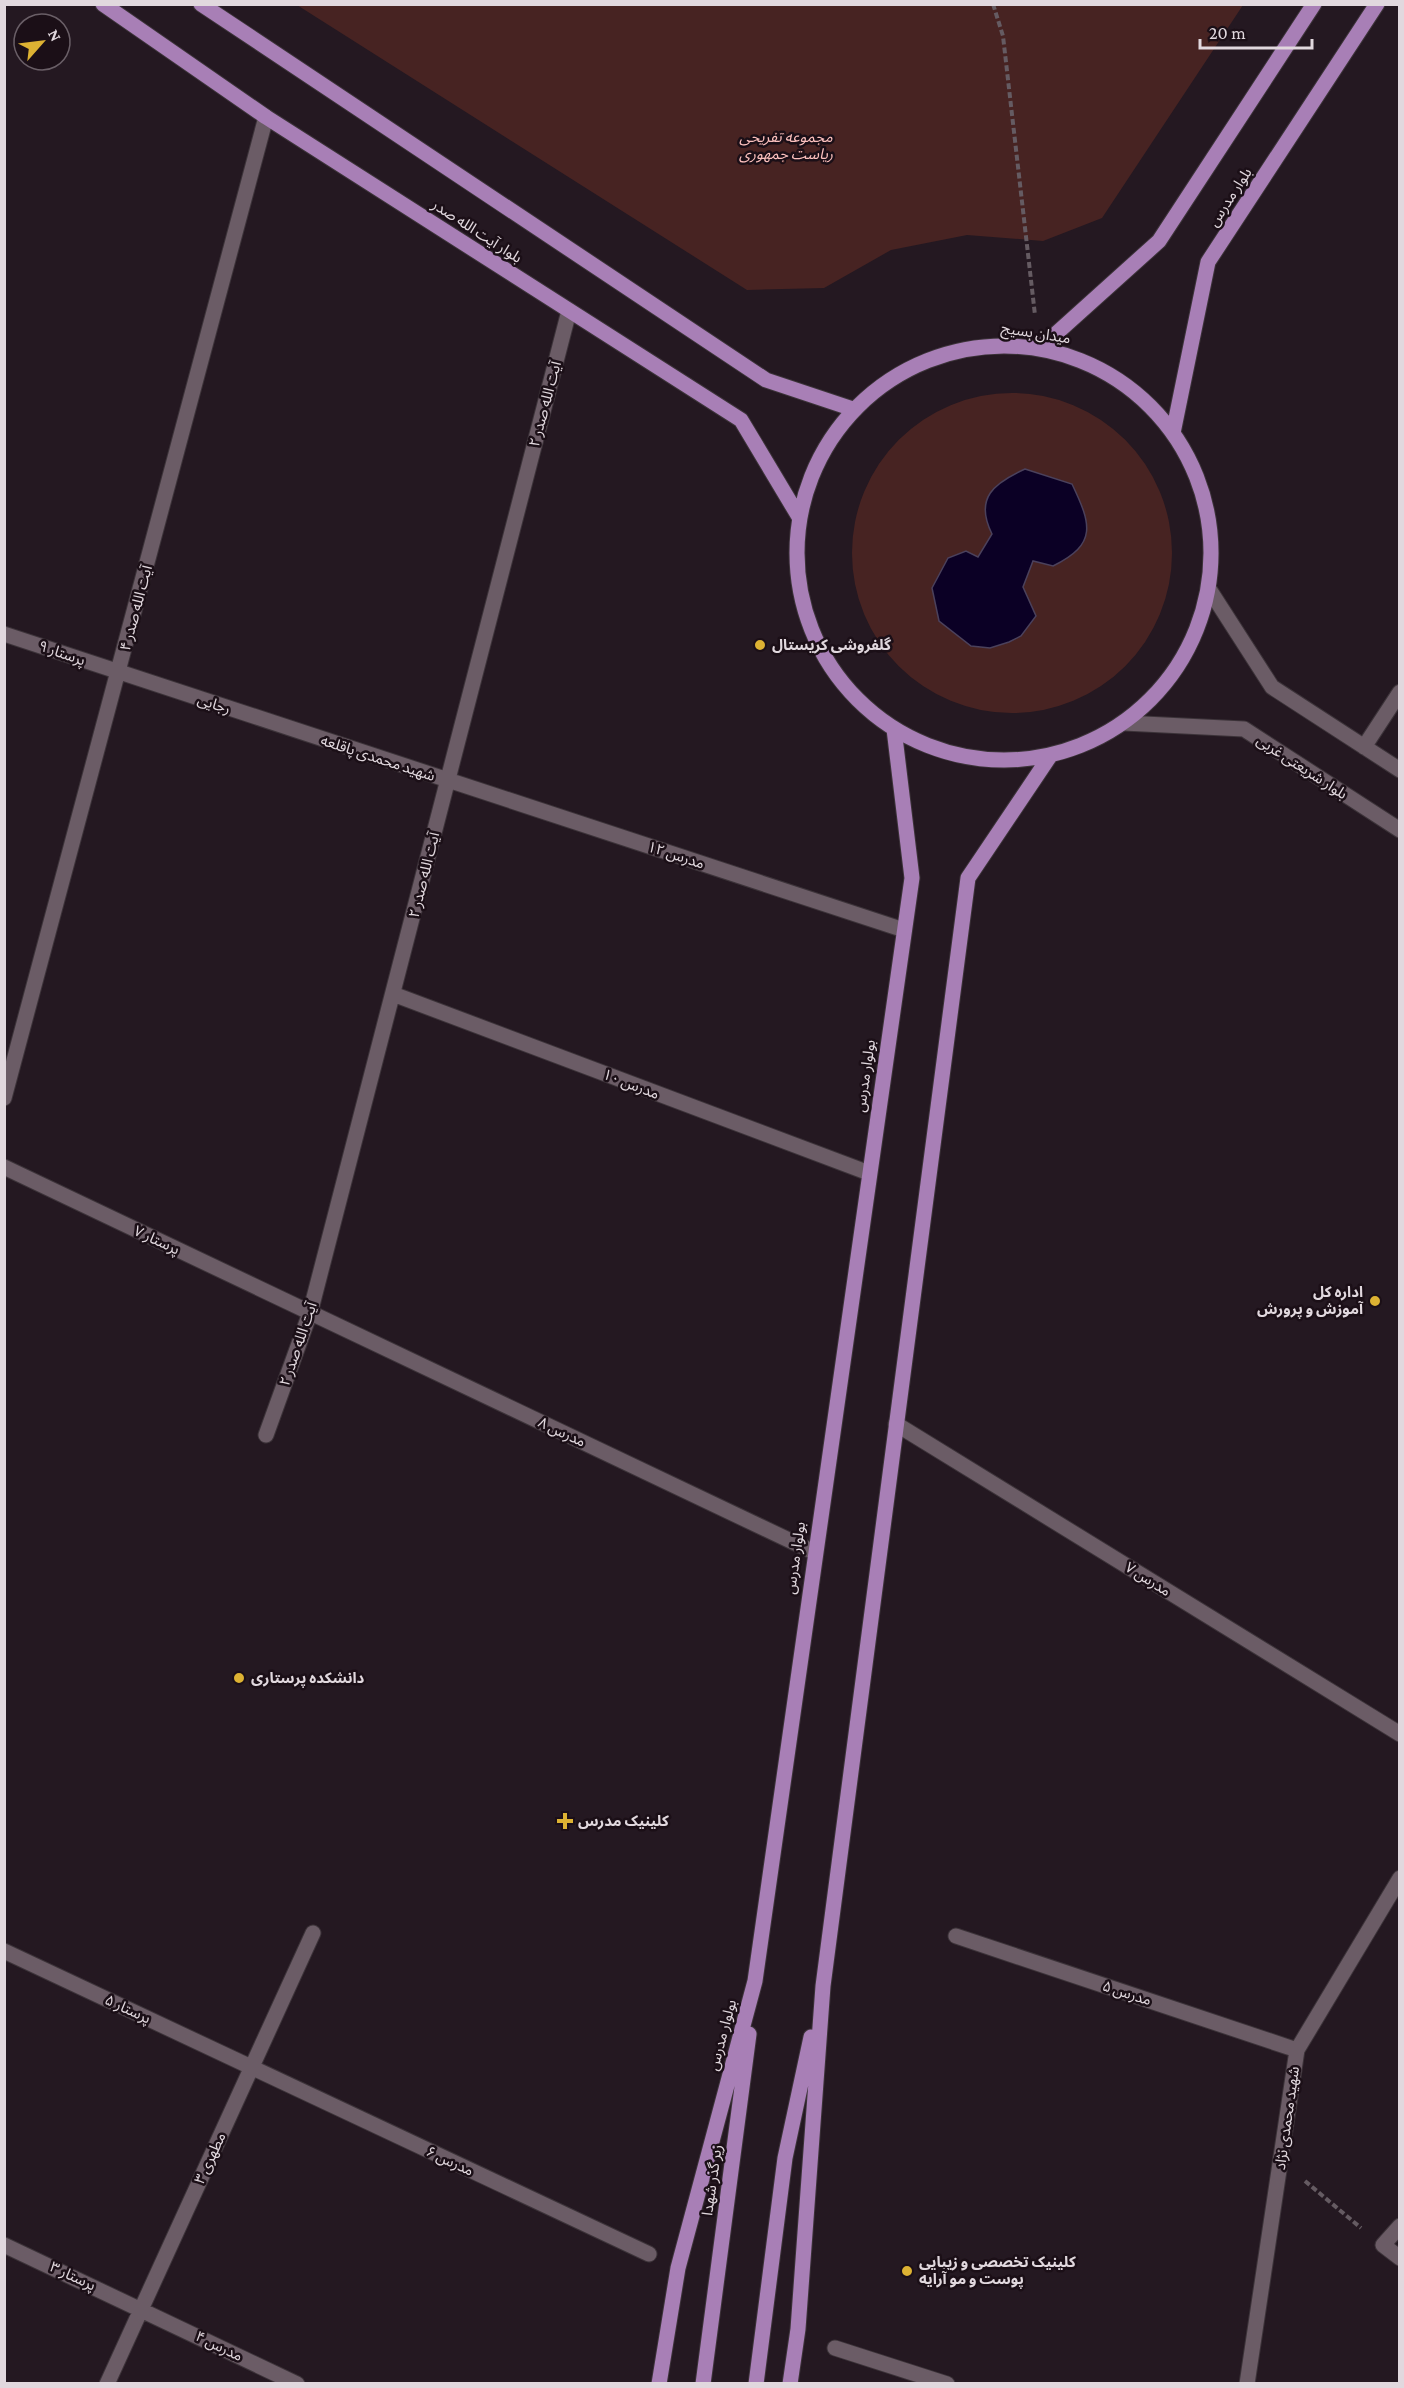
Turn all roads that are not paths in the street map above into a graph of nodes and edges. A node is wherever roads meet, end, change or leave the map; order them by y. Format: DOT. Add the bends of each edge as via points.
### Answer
graph roads {
  1 [pos="103,4"];
  2 [pos="201,4"];
  3 [pos="1314,4"];
  4 [pos="1377,4"];
  5 [pos="266,117"];
  6 [pos="569,311"];
  7 [pos="1039,349"];
  8 [pos="853,409"];
  9 [pos="1173,433"];
  10 [pos="799,517"];
  11 [pos="1209,589"];
  12 [pos="4,634"];
  13 [pos="119,673"];
  14 [pos="1400,692"];
  15 [pos="1124,723"];
  16 [pos="894,729"];
  17 [pos="309,735"];
  18 [pos="1364,747"];
  19 [pos="1050,756"];
  20 [pos="1400,770"];
  21 [pos="448,780"];
  22 [pos="1400,830"];
  23 [pos="904,930"];
  24 [pos="393,994"];
  25 [pos="4,1098"];
  26 [pos="4,1167"];
  27 [pos="869,1173"];
  28 [pos="310,1312"];
  29 [pos="896,1424"];
  30 [pos="266,1435"];
  31 [pos="814,1552"];
  32 [pos="1400,1734"];
  33 [pos="1398,1883"];
  34 [pos="313,1933"];
  35 [pos="956,1936"];
  36 [pos="4,1951"];
  37 [pos="755,1981"];
  38 [pos="823,1986"];
  39 [pos="1297,2050"];
  40 [pos="251,2068"];
  41 [pos="1400,2226"];
  42 [pos="4,2245"];
  43 [pos="649,2254"];
  44 [pos="1400,2258"];
  45 [pos="141,2308"];
  46 [pos="835,2348"];
  47 [pos="107,2384"];
  48 [pos="297,2384"];
  49 [pos="659,2384"];
  50 [pos="703,2384"];
  51 [pos="756,2384"];
  52 [pos="790,2384"];
  53 [pos="947,2384"];
  54 [pos="1247,2384"];
  1 -- 5 [label="main road, بلوار آیت الله صدر"];
  2 -- 8 [label="main road" via="766,380"];
  3 -- 7 [label="main road" via="1159,241"];
  4 -- 9 [label="main road, بلوار مدرس" via="1208,262"];
  5 -- 6 [label="main road, بلوار آیت الله صدر"];
  5 -- 13 [label="street, آیت الله صدر ۴"];
  6 -- 10 [label="main road, بلوار آیت الله صدر" via="741,420"];
  6 -- 21 [label="street, آیت الله صدر ۲"];
  7 -- 8 [label="main road, میدان بسیج" via="997,343 929,359 884,383"];
  7 -- 9 [label="main road, میدان بسیج" via="1078,359 1114,377 1147,402"];
  8 -- 10 [label="main road, میدان بسیج" via="828,442 810,478"];
  9 -- 11 [label="main road, میدان بسیج" via="1193,468 1206,508 1211,548"];
  10 -- 16 [label="main road, میدان بسیج" via="796,558 802,598 815,638 835,673 861,704"];
  11 -- 15 [label="main road, میدان بسیج" via="1198,628 1180,664 1155,697"];
  11 -- 18 [label="street" via="1272,687"];
  12 -- 13 [label="street, پرستار ۹"];
  13 -- 17 [label="street, رجایی"];
  13 -- 25 [label="street, آیت الله صدر ۴"];
  14 -- 18 [label="street"];
  15 -- 19 [label="main road, میدان بسیج" via="1089,744"];
  15 -- 22 [label="street, بلوار شریعتی غربی" via="1244,729"];
  16 -- 19 [label="main road, میدان بسیج" via="930,747 970,758 1010,761"];
  16 -- 23 [label="main road, بولوار مدرس" via="912,878"];
  17 -- 21 [label="street, شهید محمدی پاقلعه"];
  18 -- 20 [label="street"];
  19 -- 29 [label="main road" via="968,878"];
  21 -- 23 [label="street, مدرس ۱۲"];
  21 -- 24 [label="street, آیت الله صدر ۲"];
  23 -- 27 [label="main road, بولوار مدرس"];
  24 -- 27 [label="street, مدرس ۱۰"];
  24 -- 28 [label="street, آیت الله صدر ۲"];
  26 -- 28 [label="street, پرستار ۷"];
  27 -- 31 [label="main road, بولوار مدرس"];
  28 -- 30 [label="street, آیت الله صدر ۲"];
  28 -- 31 [label="street, مدرس ۸"];
  29 -- 32 [label="street, مدرس ۷"];
  29 -- 38 [label="main road"];
  31 -- 37 [label="main road, بولوار مدرس"];
  33 -- 39 [label="street, شهید محمدی نژاد"];
  34 -- 40 [label="street, مطهری ۳"];
  35 -- 39 [label="street, مدرس ۵"];
  36 -- 40 [label="street, پرستار ۵"];
  37 -- 49 [label="main road, بولوار مدرس" via="678,2268"];
  37 -- 50 [label="main road, زیر گذر شهدا"];
  38 -- 51 [label="main road" via="785,2158"];
  38 -- 52 [label="main road" via="798,2329"];
  39 -- 54 [label="street, شهید محمدی نژاد"];
  40 -- 43 [label="street, مدرس ۶"];
  40 -- 45 [label="street, مطهری ۳"];
  41 -- 44 [label="street" via="1383,2245"];
  42 -- 45 [label="street, پرستار ۳"];
  45 -- 47 [label="street, مطهری ۳"];
  45 -- 48 [label="street, مدرس ۴"];
  46 -- 53 [label="street"];
}
